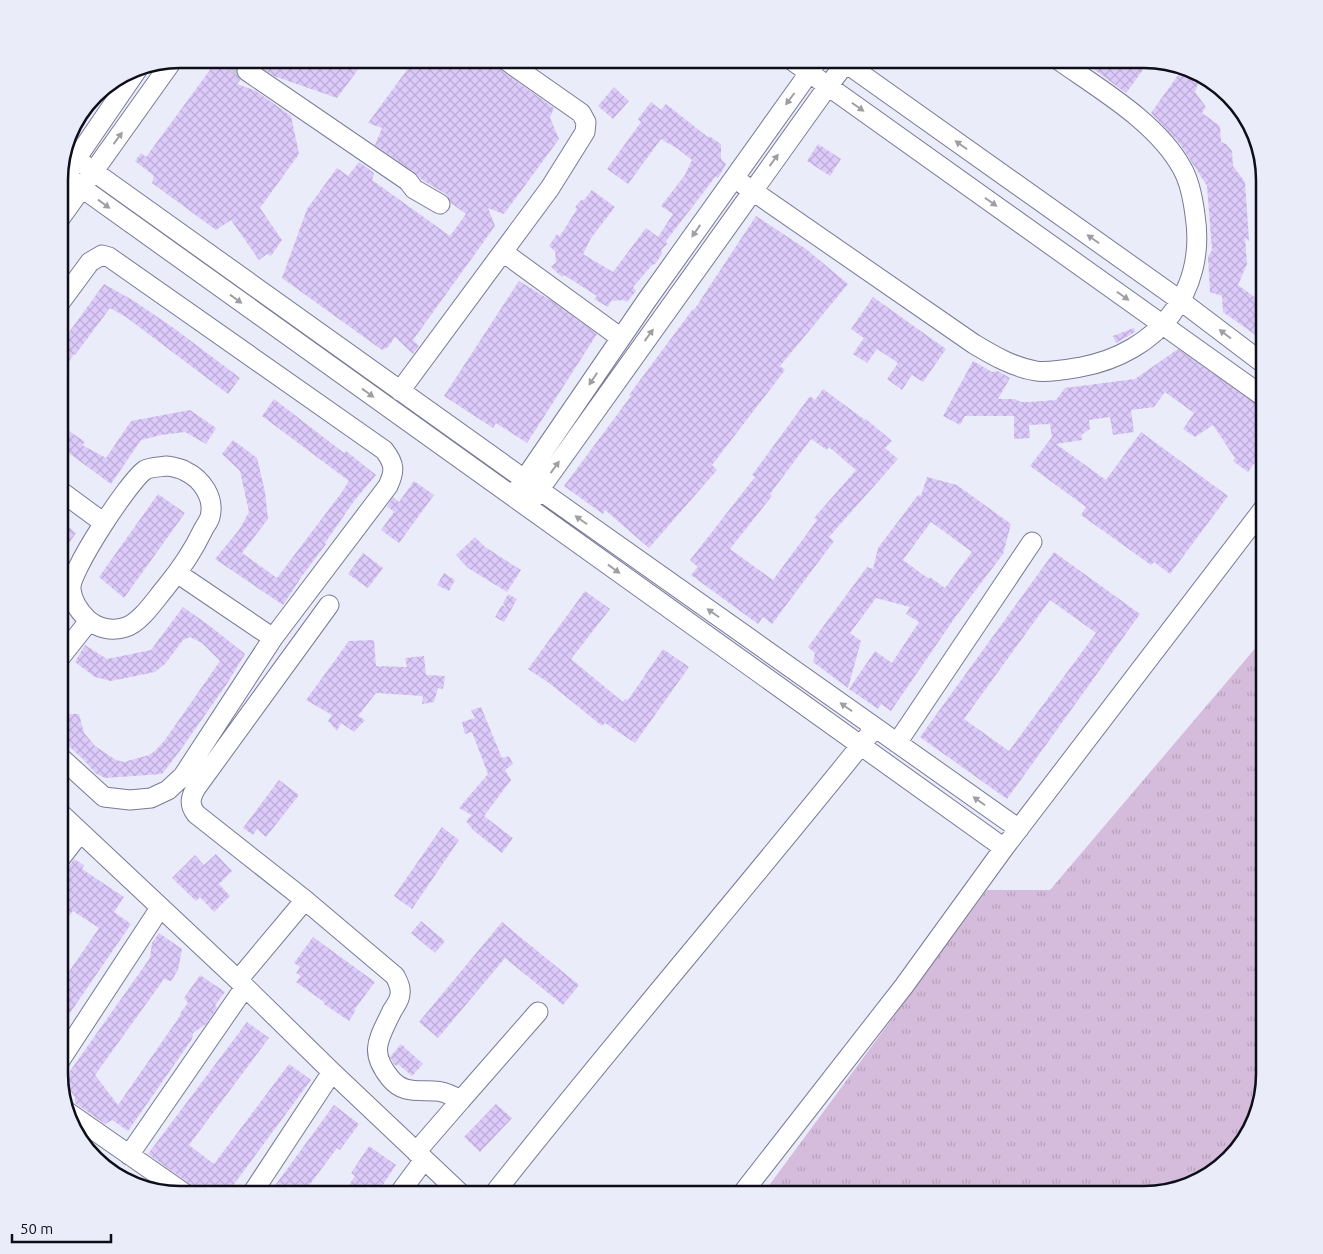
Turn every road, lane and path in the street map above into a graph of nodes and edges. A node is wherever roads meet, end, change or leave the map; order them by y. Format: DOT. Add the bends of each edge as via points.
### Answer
graph roads {
  1 [pos="167,68"];
  2 [pos="517,68"];
  3 [pos="813,68"];
  4 [pos="815,68"];
  5 [pos="840,68"];
  6 [pos="856,68"];
  7 [pos="1069,68"];
  8 [pos="247,71"];
  9 [pos="130,79"];
  10 [pos="828,86"];
  11 [pos="69,162"];
  12 [pos="69,168"];
  13 [pos="68,172"];
  14 [pos="94,172"];
  15 [pos="734,178"];
  16 [pos="82,188"];
  17 [pos="752,191"];
  18 [pos="440,204"];
  19 [pos="68,207"];
  20 [pos="503,252"];
  21 [pos="68,292"];
  22 [pos="1181,301"];
  23 [pos="1163,325"];
  24 [pos="621,338"];
  25 [pos="1255,357"];
  26 [pos="400,390"];
  27 [pos="1255,391"];
  28 [pos="531,484"];
  29 [pos="68,497"];
  30 [pos="519,502"];
  31 [pos="1255,519"];
  32 [pos="104,523"];
  33 [pos="1032,542"];
  34 [pos="177,574"];
  35 [pos="329,605"];
  36 [pos="90,621"];
  37 [pos="273,638"];
  38 [pos="68,648"];
  39 [pos="875,728"];
  40 [pos="897,743"];
  41 [pos="861,746"];
  42 [pos="68,764"];
  43 [pos="68,821"];
  44 [pos="1018,829"];
  45 [pos="80,833"];
  46 [pos="68,848"];
  47 [pos="1004,848"];
  48 [pos="305,900"];
  49 [pos="160,908"];
  50 [pos="242,983"];
  51 [pos="538,1012"];
  52 [pos="68,1048"];
  53 [pos="332,1072"];
  54 [pos="460,1100"];
  55 [pos="76,1118"];
  56 [pos="129,1154"];
  57 [pos="420,1156"];
  58 [pos="174,1186"];
  59 [pos="257,1186"];
  60 [pos="403,1186"];
  61 [pos="452,1186"];
  62 [pos="500,1186"];
  63 [pos="748,1186"];
  14 -- 1 [label="street, one-way"];
  2 -- 20 [label="street" via="581,113 586,122 578,145"];
  3 -- 15 [label="street, one-way"];
  4 -- 10 [label="street"];
  5 -- 10 [label="street"];
  22 -- 6 [label="street, one-way"];
  7 -- 22 [label="street" via="1144,122 1164,142 1182,168 1192,196 1198,244 1193,272"];
  8 -- 18 [label="street"];
  9 -- 11 [label="street"];
  17 -- 10 [label="street, one-way"];
  10 -- 23 [label="street, one-way"];
  12 -- 14 [label="street"];
  13 -- 16 [label="street"];
  14 -- 16 [label="street"];
  14 -- 26 [label="street"];
  15 -- 17 [label="street"];
  15 -- 24 [label="street, one-way"];
  16 -- 19 [label="street"];
  16 -- 30 [label="street, one-way"];
  17 -- 23 [label="street" via="1003,361 1038,371 1098,364 1146,341"];
  28 -- 17 [label="street, one-way"];
  20 -- 24 [label="street"];
  20 -- 26 [label="street"];
  21 -- 37 [label="street" via="90,262 102,255 109,257 384,450 391,459 394,467 388,486"];
  22 -- 23 [label="street"];
  25 -- 22 [label="street, one-way"];
  23 -- 27 [label="street"];
  24 -- 28 [label="street, one-way"];
  26 -- 28 [label="street"];
  28 -- 30 [label="street"];
  39 -- 28 [label="street, one-way"];
  29 -- 32 [label="street"];
  30 -- 41 [label="street, one-way"];
  31 -- 44 [label="street"];
  32 -- 34 [label="street" via="146,470 167,466 185,470 201,482 210,499 210,517"];
  32 -- 36 [label="street" via="71,587 81,613"];
  33 -- 40 [label="street"];
  34 -- 36 [label="street" via="143,615 126,627 106,630"];
  34 -- 37 [label="street"];
  35 -- 48 [label="street" via="191,796 196,814"];
  36 -- 38 [label="street"];
  37 -- 42 [label="street" via="183,776 168,790 151,798 104,797"];
  39 -- 40 [label="street"];
  39 -- 41 [label="street"];
  44 -- 40 [label="street, one-way"];
  41 -- 47 [label="street"];
  41 -- 62 [label="street"];
  43 -- 45 [label="street"];
  44 -- 47 [label="street"];
  45 -- 46 [label="street"];
  45 -- 49 [label="street"];
  47 -- 63 [label="street" via="904,986"];
  48 -- 50 [label="street"];
  48 -- 54 [label="street" via="395,976 400,986 400,996 379,1039 377,1055 381,1067 403,1089 417,1092 436,1090"];
  49 -- 50 [label="street"];
  49 -- 52 [label="street"];
  50 -- 53 [label="street"];
  50 -- 56 [label="street"];
  51 -- 54 [label="street"];
  53 -- 57 [label="street"];
  53 -- 59 [label="street"];
  54 -- 57 [label="street"];
  55 -- 56 [label="street"];
  56 -- 58 [label="street"];
  57 -- 60 [label="street"];
  57 -- 61 [label="street"];
}
